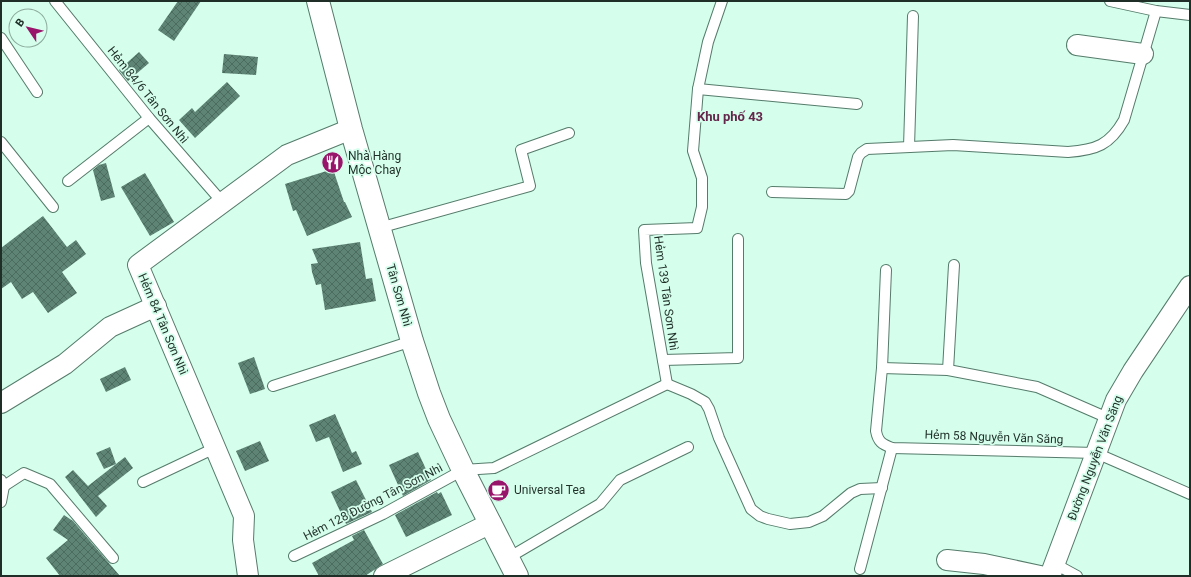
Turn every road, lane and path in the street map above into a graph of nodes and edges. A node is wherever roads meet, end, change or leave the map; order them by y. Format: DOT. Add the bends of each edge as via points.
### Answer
graph roads {
  1 [pos="55,1"];
  2 [pos="722,1"];
  3 [pos="1110,1"];
  4 [pos="314,2"];
  5 [pos="1156,10"];
  6 [pos="1190,15"];
  7 [pos="913,16"];
  8 [pos="1,38"];
  9 [pos="1077,44"];
  10 [pos="1143,54"];
  11 [pos="698,89"];
  12 [pos="37,92"];
  13 [pos="857,104"];
  14 [pos="150,118"];
  15 [pos="351,129"];
  16 [pos="569,133"];
  17 [pos="1,142"];
  18 [pos="909,147"];
  19 [pos="68,181"];
  20 [pos="772,192"];
  21 [pos="223,203"];
  22 [pos="53,207"];
  23 [pos="379,228"];
  24 [pos="738,239"];
  25 [pos="954,265"];
  26 [pos="886,270"];
  27 [pos="1190,286"];
  28 [pos="156,306"];
  29 [pos="412,341"];
  30 [pos="662,360"];
  31 [pos="882,368"];
  32 [pos="948,370"];
  33 [pos="667,384"];
  34 [pos="273,386"];
  35 [pos="1,403"];
  36 [pos="1108,418"];
  37 [pos="688,447"];
  38 [pos="216,448"];
  39 [pos="892,448"];
  40 [pos="1096,453"];
  41 [pos="463,470"];
  42 [pos="143,482"];
  43 [pos="2,483"];
  44 [pos="882,488"];
  45 [pos="1190,494"];
  46 [pos="1,502"];
  47 [pos="491,523"];
  48 [pos="294,556"];
  49 [pos="113,558"];
  50 [pos="948,560"];
  51 [pos="513,567"];
  52 [pos="860,569"];
  53 [pos="1048,572"];
  54 [pos="248,576"];
  55 [pos="384,576"];
  56 [pos="1077,576"];
  1 -- 14 [label="lane, Hẻm 84/6 Tân Sơn Nhì"];
  2 -- 11 [label="lane" via="708,42"];
  3 -- 5 [label="lane"];
  4 -- 15 [label="street, Tân Sơn Nhì"];
  5 -- 6 [label="lane"];
  5 -- 10 [label="lane"];
  7 -- 18 [label="lane"];
  8 -- 12 [label="lane"];
  9 -- 10 [label="street"];
  10 -- 18 [label="lane" via="1124,120 1112,138 1096,148 1068,152 953,145"];
  11 -- 13 [label="lane"];
  11 -- 30 [label="lane, Hẻm 139 Tân Sơn Nhì" via="693,151 702,178 702,207 697,228 644,230 646,263"];
  14 -- 19 [label="lane"];
  14 -- 21 [label="lane, Hẻm 84/6 Tân Sơn Nhì"];
  15 -- 21 [label="street, Hẻm 84 Tân Sơn Nhì" via="287,155"];
  15 -- 23 [label="street, Tân Sơn Nhì"];
  16 -- 23 [label="lane" via="522,150 530,186"];
  17 -- 22 [label="lane"];
  18 -- 20 [label="lane" via="867,149 861,153 846,194"];
  21 -- 28 [label="street, Hẻm 84 Tân Sơn Nhì" via="138,265"];
  23 -- 29 [label="street, Tân Sơn Nhì"];
  24 -- 30 [label="lane, Hẻm 139 Tân Sơn Nhì" via="738,358"];
  25 -- 32 [label="lane"];
  26 -- 31 [label="lane"];
  27 -- 36 [label="street, Đường Nguyễn Văn Săng" via="1124,386"];
  28 -- 35 [label="street" via="110,327 65,364"];
  28 -- 38 [label="street, Hẻm 84 Tân Sơn Nhì"];
  29 -- 34 [label="lane"];
  29 -- 41 [label="street, Tân Sơn Nhì" via="434,407"];
  30 -- 33 [label="lane, Hẻm 139 Tân Sơn Nhì"];
  31 -- 32 [label="lane"];
  31 -- 39 [label="lane" via="876,431 881,444"];
  32 -- 36 [label="lane" via="1037,387"];
  33 -- 41 [label="lane" via="494,468"];
  33 -- 44 [label="lane" via="705,402 751,508 768,520 790,524 809,522 823,516 860,488"];
  36 -- 40 [label="street, Đường Nguyễn Văn Săng"];
  37 -- 51 [label="lane" via="620,480 600,504"];
  38 -- 42 [label="lane"];
  38 -- 54 [label="street, Hẻm 84 Tân Sơn Nhì" via="244,516 243,540"];
  39 -- 40 [label="lane, Hẻm 58 Nguyễn Văn Săng"];
  39 -- 44 [label="lane"];
  40 -- 45 [label="lane"];
  40 -- 53 [label="street, Đường Nguyễn Văn Săng"];
  41 -- 47 [label="street, Tân Sơn Nhì"];
  41 -- 48 [label="lane, Hẻm 128 Đường Tân Sơn Nhì" via="383,514"];
  43 -- 46 [label="lane"];
  43 -- 49 [label="lane" via="24,473 50,484"];
  44 -- 52 [label="lane"];
  47 -- 51 [label="street, Tân Sơn Nhì"];
  47 -- 55 [label="street"];
  50 -- 53 [label="street"];
  53 -- 56 [label="lane"];
}
